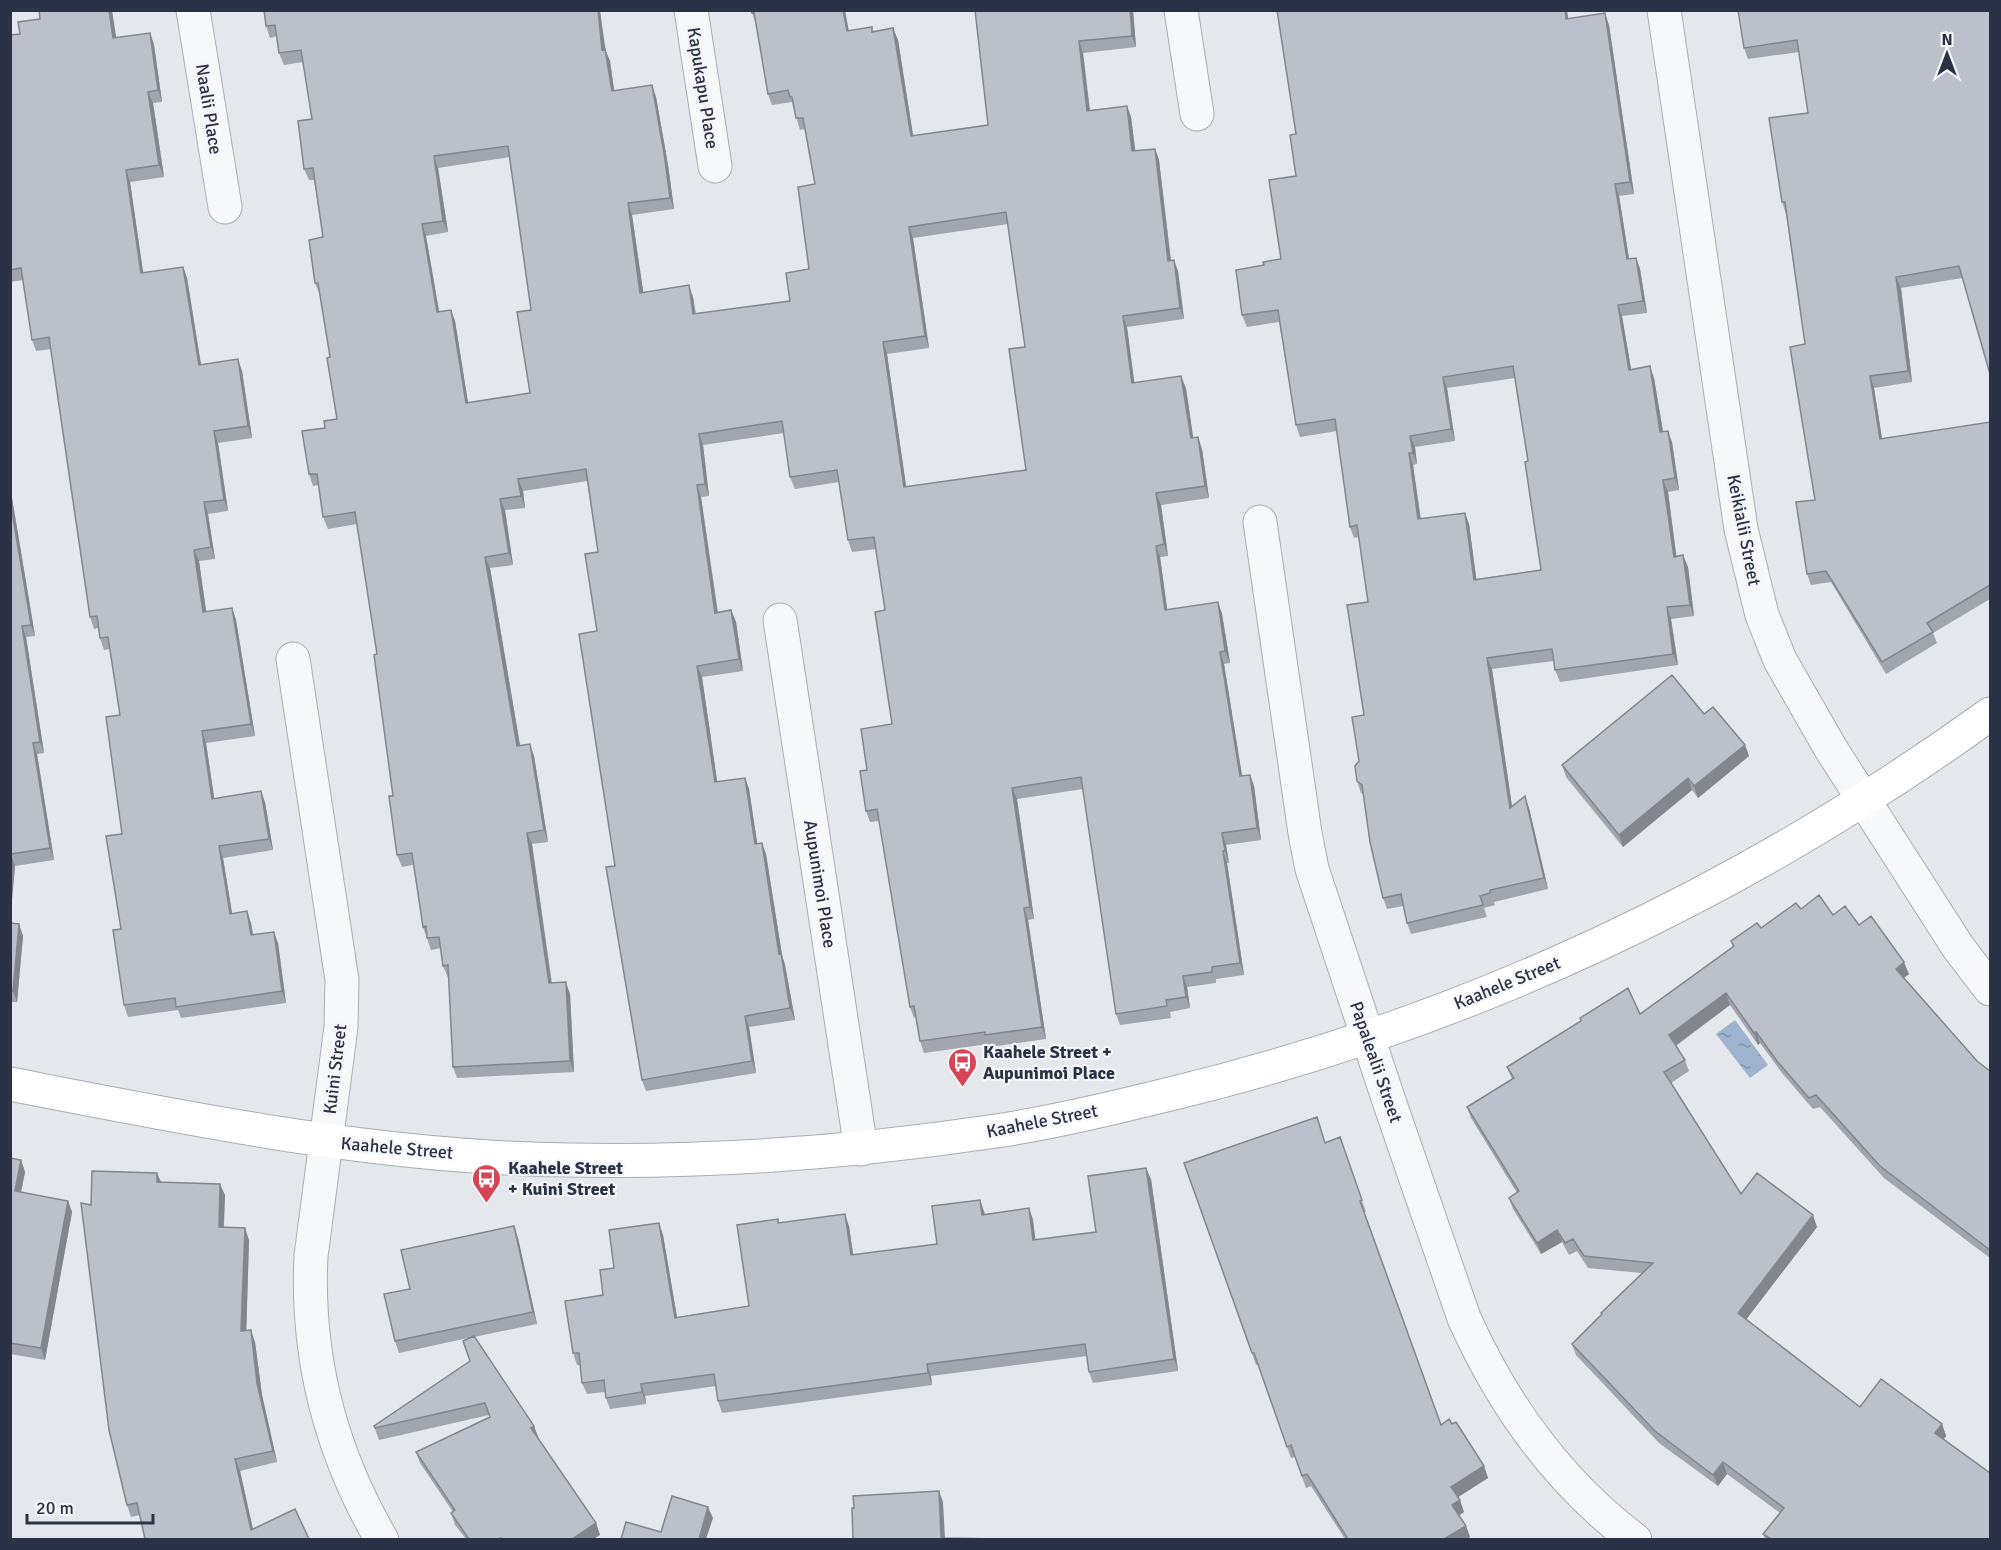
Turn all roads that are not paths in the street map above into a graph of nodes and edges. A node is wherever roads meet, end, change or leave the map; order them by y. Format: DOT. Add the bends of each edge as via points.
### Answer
graph roads {
  1 [pos="193,10"];
  2 [pos="691,10"];
  3 [pos="1181,10"];
  4 [pos="1664,10"];
  5 [pos="1197,114"];
  6 [pos="715,166"];
  7 [pos="225,207"];
  8 [pos="1260,522"];
  9 [pos="780,620"];
  10 [pos="293,659"];
  11 [pos="1990,714"];
  12 [pos="1863,800"];
  13 [pos="1990,989"];
  14 [pos="1368,1038"];
  15 [pos="10,1084"];
  16 [pos="326,1142"];
  17 [pos="861,1149"];
  18 [pos="381,1539"];
  19 [pos="1635,1539"];
  1 -- 7 [label="street, Naalii Place"];
  2 -- 6 [label="street, Kapukapu Place"];
  3 -- 5 [label="street"];
  4 -- 12 [label="street, Keikialii Street" via="1750,572 1780,660"];
  8 -- 14 [label="street, Papalealii Street" via="1312,869"];
  9 -- 17 [label="street, Aupunimoi Place"];
  10 -- 16 [label="street, Kuini Street" via="342,980 342,1017"];
  11 -- 12 [label="street, Kaahele Street"];
  12 -- 13 [label="street, Keikialii Street" via="1958,947"];
  12 -- 14 [label="street, Kaahele Street" via="1676,908 1497,989"];
  14 -- 17 [label="street, Kaahele Street" via="1244,1076 1119,1107 1000,1130"];
  14 -- 19 [label="street, Papalealii Street" via="1478,1349 1542,1450 1592,1504"];
  15 -- 16 [label="street, Kaahele Street"];
  16 -- 17 [label="street, Kaahele Street" via="565,1160 691,1160"];
  16 -- 18 [label="street, Kuini Street" via="309,1293 317,1368 335,1441"];
}
